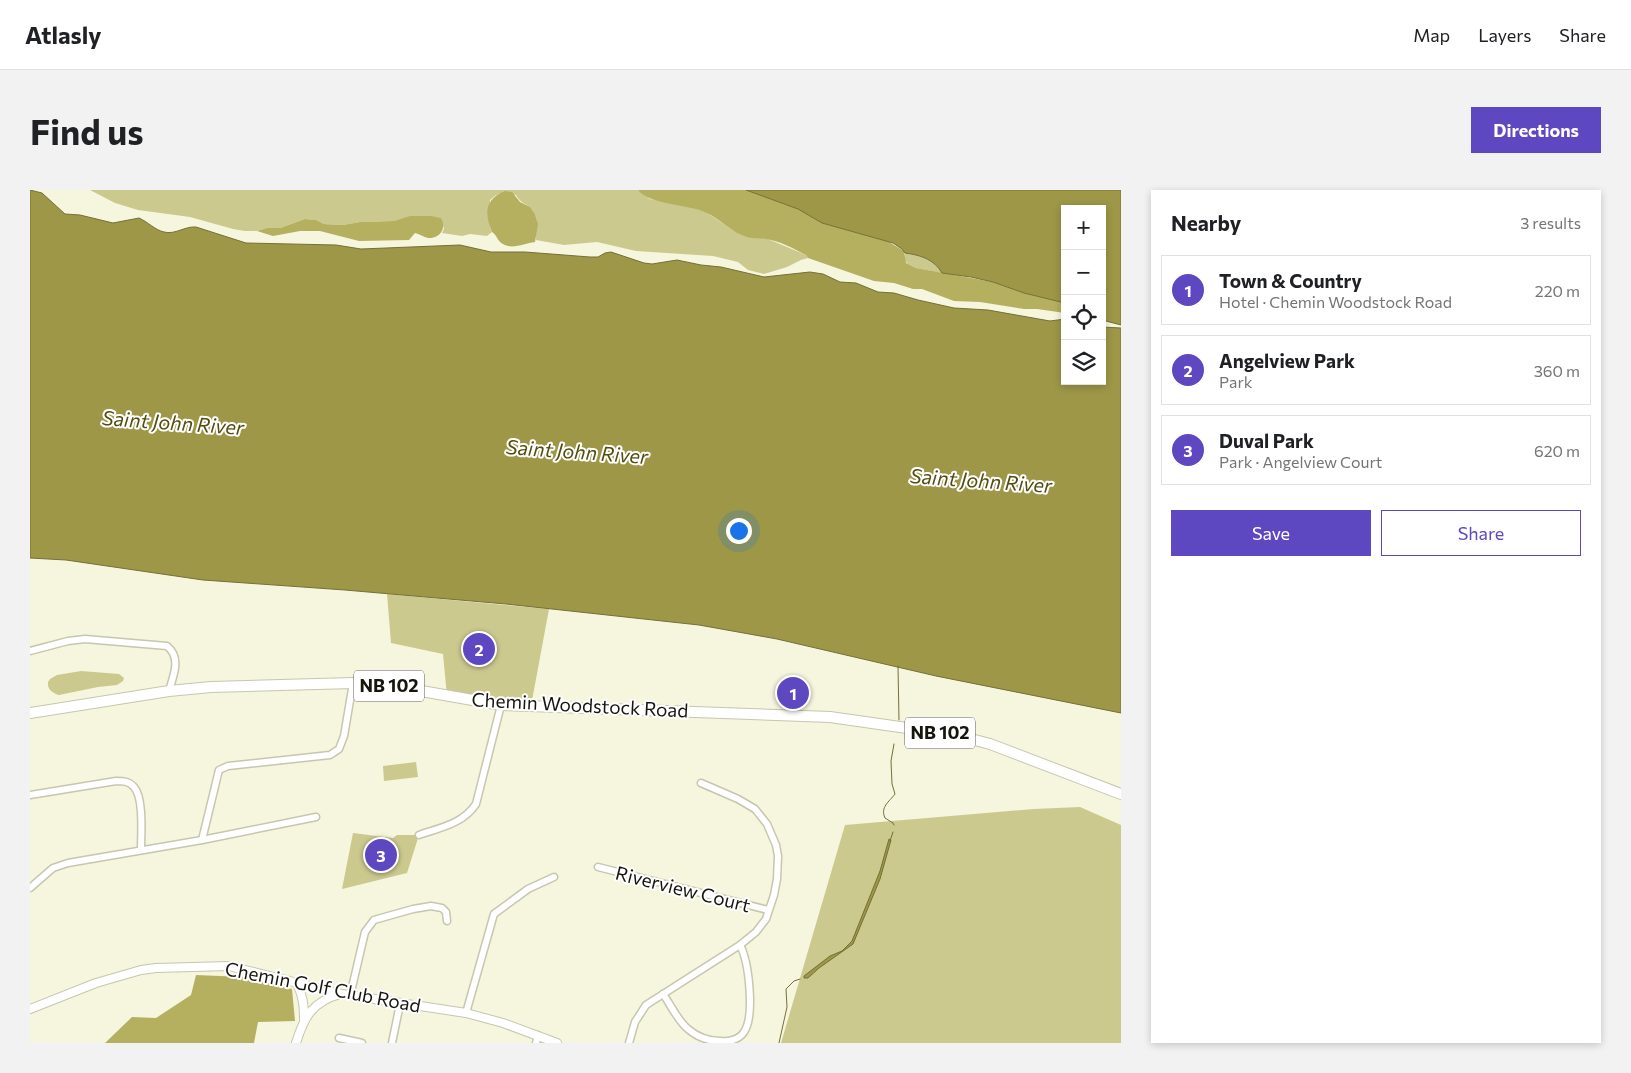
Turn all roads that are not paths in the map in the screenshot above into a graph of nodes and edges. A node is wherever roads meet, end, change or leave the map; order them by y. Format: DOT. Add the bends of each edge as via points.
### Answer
graph roads {
  1 [pos="30,651"];
  2 [pos="354,683"];
  3 [pos="169,691"];
  4 [pos="501,705"];
  5 [pos="30,713"];
  6 [pos="701,783"];
  7 [pos="1121,794"];
  8 [pos="30,795"];
  9 [pos="316,817"];
  10 [pos="419,835"];
  11 [pos="202,840"];
  12 [pos="141,850"];
  13 [pos="598,867"];
  14 [pos="554,877"];
  15 [pos="30,888"];
  16 [pos="768,910"];
  17 [pos="447,921"];
  18 [pos="740,945"];
  19 [pos="296,982"];
  20 [pos="342,994"];
  21 [pos="664,994"];
  22 [pos="350,996"];
  23 [pos="400,1004"];
  24 [pos="30,1009"];
  25 [pos="466,1013"];
  26 [pos="304,1019"];
  27 [pos="339,1038"];
  28 [pos="537,1039"];
  29 [pos="296,1043"];
  30 [pos="362,1043"];
  31 [pos="392,1043"];
  32 [pos="557,1043"];
  33 [pos="629,1043"];
  1 -- 3 [label="street" via="85,639 167,646 176,661"];
  2 -- 3 [label="main road, Chemin Woodstock Road / NB 102"];
  2 -- 4 [label="main road, Chemin Woodstock Road / NB 102" via="393,686"];
  2 -- 11 [label="street" via="339,749 330,754 228,766 219,770"];
  3 -- 5 [label="main road, Chemin Woodstock Road / NB 102"];
  4 -- 7 [label="main road, Chemin Woodstock Road / NB 102" via="770,714 871,722 990,744"];
  4 -- 10 [label="street" via="472,811 461,820"];
  6 -- 16 [label="street" via="738,798 755,809 766,824 776,844 779,865"];
  8 -- 12 [label="street" via="126,781 134,786 139,796"];
  9 -- 11 [label="street"];
  11 -- 12 [label="street"];
  12 -- 15 [label="street" via="68,862 53,868"];
  13 -- 16 [label="street, Riverview Court"];
  14 -- 25 [label="street" via="528,889 494,914"];
  16 -- 18 [label="street" via="756,932"];
  17 -- 22 [label="street" via="442,908 431,906 374,920 365,932"];
  18 -- 21 [label="street"];
  18 -- 21 [label="street" via="750,977 748,1024 741,1036 712,1041 695,1034 682,1024"];
  19 -- 20 [label="street, Chemin Golf Club Road"];
  19 -- 24 [label="street, Chemin Golf Club Road" via="229,966 156,968 96,983"];
  19 -- 26 [label="street" via="303,1001"];
  20 -- 22 [label="street, Chemin Golf Club Road"];
  20 -- 26 [label="street" via="317,1005"];
  21 -- 33 [label="street" via="646,1005 635,1022"];
  22 -- 23 [label="street, Chemin Golf Club Road"];
  23 -- 25 [label="street, Chemin Golf Club Road"];
  23 -- 31 [label="street"];
  25 -- 28 [label="street, Chemin Golf Club Road" via="503,1023"];
  26 -- 29 [label="street"];
  27 -- 30 [label="street"];
  28 -- 32 [label="street, Chemin Golf Club Road"];
}
